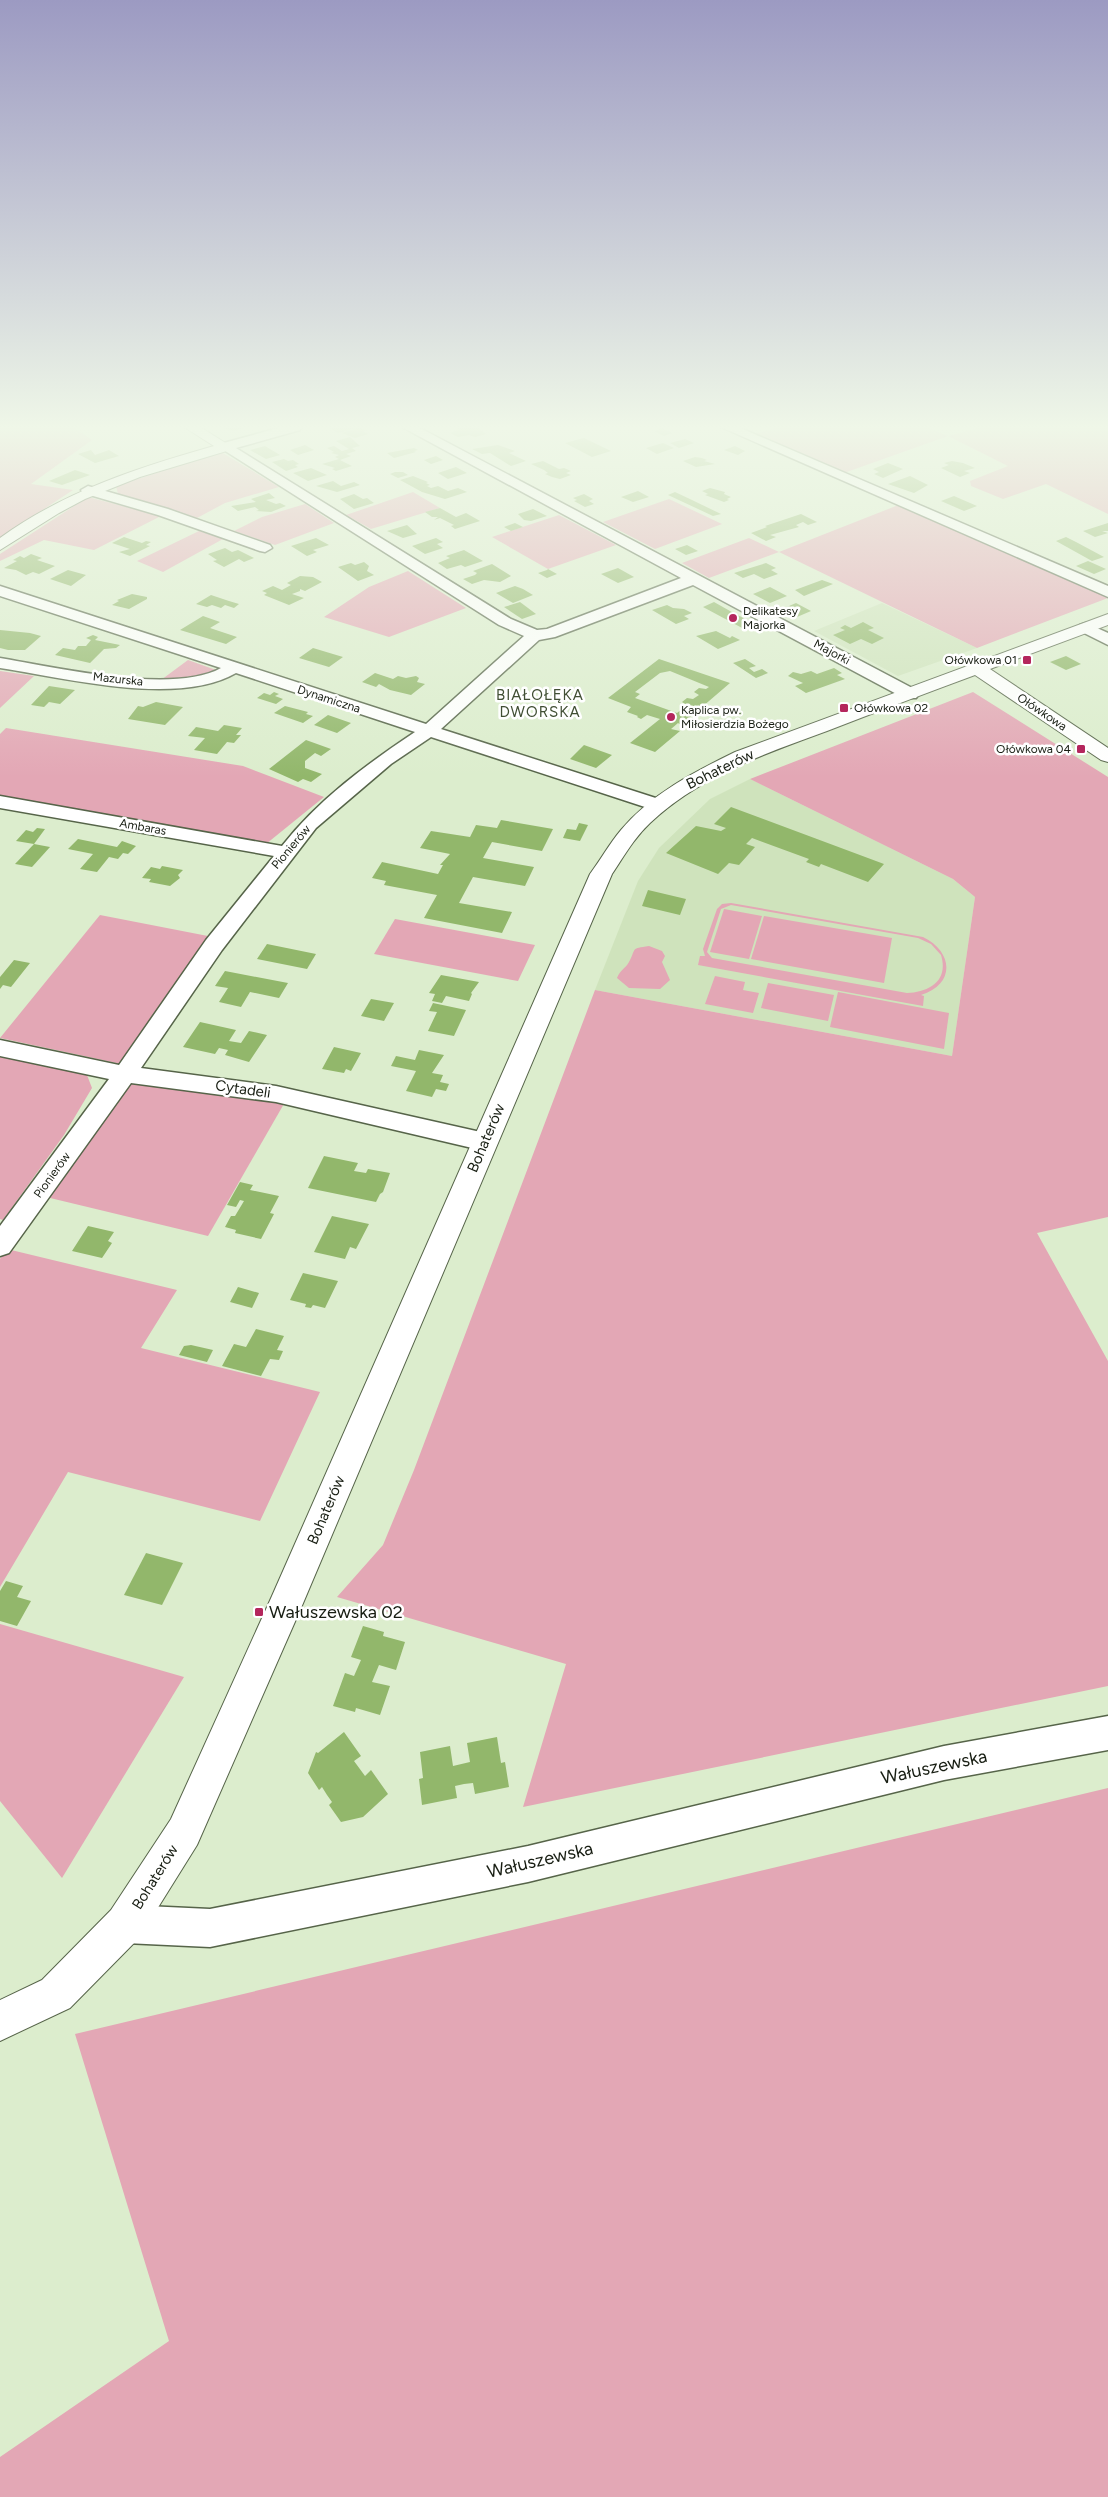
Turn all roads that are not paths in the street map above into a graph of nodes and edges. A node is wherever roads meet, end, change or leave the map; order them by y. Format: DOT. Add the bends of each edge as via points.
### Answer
graph roads {
  1 [pos="252,544"];
  2 [pos="379,544"];
  3 [pos="627,544"];
  4 [pos="996,544"];
  5 [pos="265,548"];
  6 [pos="694,579"];
  7 [pos="0,591"];
  8 [pos="1108,592"];
  9 [pos="1108,619"];
  10 [pos="1086,628"];
  11 [pos="536,635"];
  12 [pos="1108,640"];
  13 [pos="0,664"];
  14 [pos="234,668"];
  15 [pos="977,668"];
  16 [pos="910,694"];
  17 [pos="428,731"];
  18 [pos="1108,756"];
  19 [pos="0,802"];
  20 [pos="658,805"];
  21 [pos="285,852"];
  22 [pos="0,1048"];
  23 [pos="126,1074"];
  24 [pos="485,1142"];
  25 [pos="0,1246"];
  26 [pos="1108,1733"];
  27 [pos="125,1924"];
  28 [pos="0,2021"];
  1 -- 5 [label="street"];
  2 -- 11 [label="street" via="505,622"];
  3 -- 6 [label="street, Majorki"];
  4 -- 8 [label="street"];
  6 -- 11 [label="street, Pionierów" via="549,634"];
  6 -- 16 [label="street, Majorki"];
  7 -- 14 [label="street, Dynamiczna"];
  9 -- 10 [label="street, Bohaterów"];
  10 -- 12 [label="street"];
  10 -- 15 [label="street, Bohaterów"];
  11 -- 17 [label="street, Pionierów"];
  13 -- 14 [label="street, Mazurska" via="132,682 214,678"];
  14 -- 17 [label="street, Dynamiczna"];
  15 -- 16 [label="street, Bohaterów"];
  15 -- 18 [label="street, Ołówkowa"];
  16 -- 20 [label="street, Bohaterów" via="742,756 694,780"];
  17 -- 20 [label="street, Dynamiczna"];
  17 -- 21 [label="street, Pionierów" via="370,772 309,824"];
  19 -- 21 [label="street, Ambaras"];
  20 -- 24 [label="street, Bohaterów" via="629,834 601,874"];
  21 -- 23 [label="street, Pionierów" via="214,945"];
  22 -- 23 [label="street, Cytadeli"];
  23 -- 24 [label="street, Cytadeli" via="276,1094"];
  23 -- 25 [label="street, Pionierów"];
  24 -- 27 [label="street, Bohaterów" via="184,1832"];
  26 -- 27 [label="street, Wałuszewska" via="944,1763 528,1864 210,1928"];
  27 -- 28 [label="street" via="56,1994"];
}
